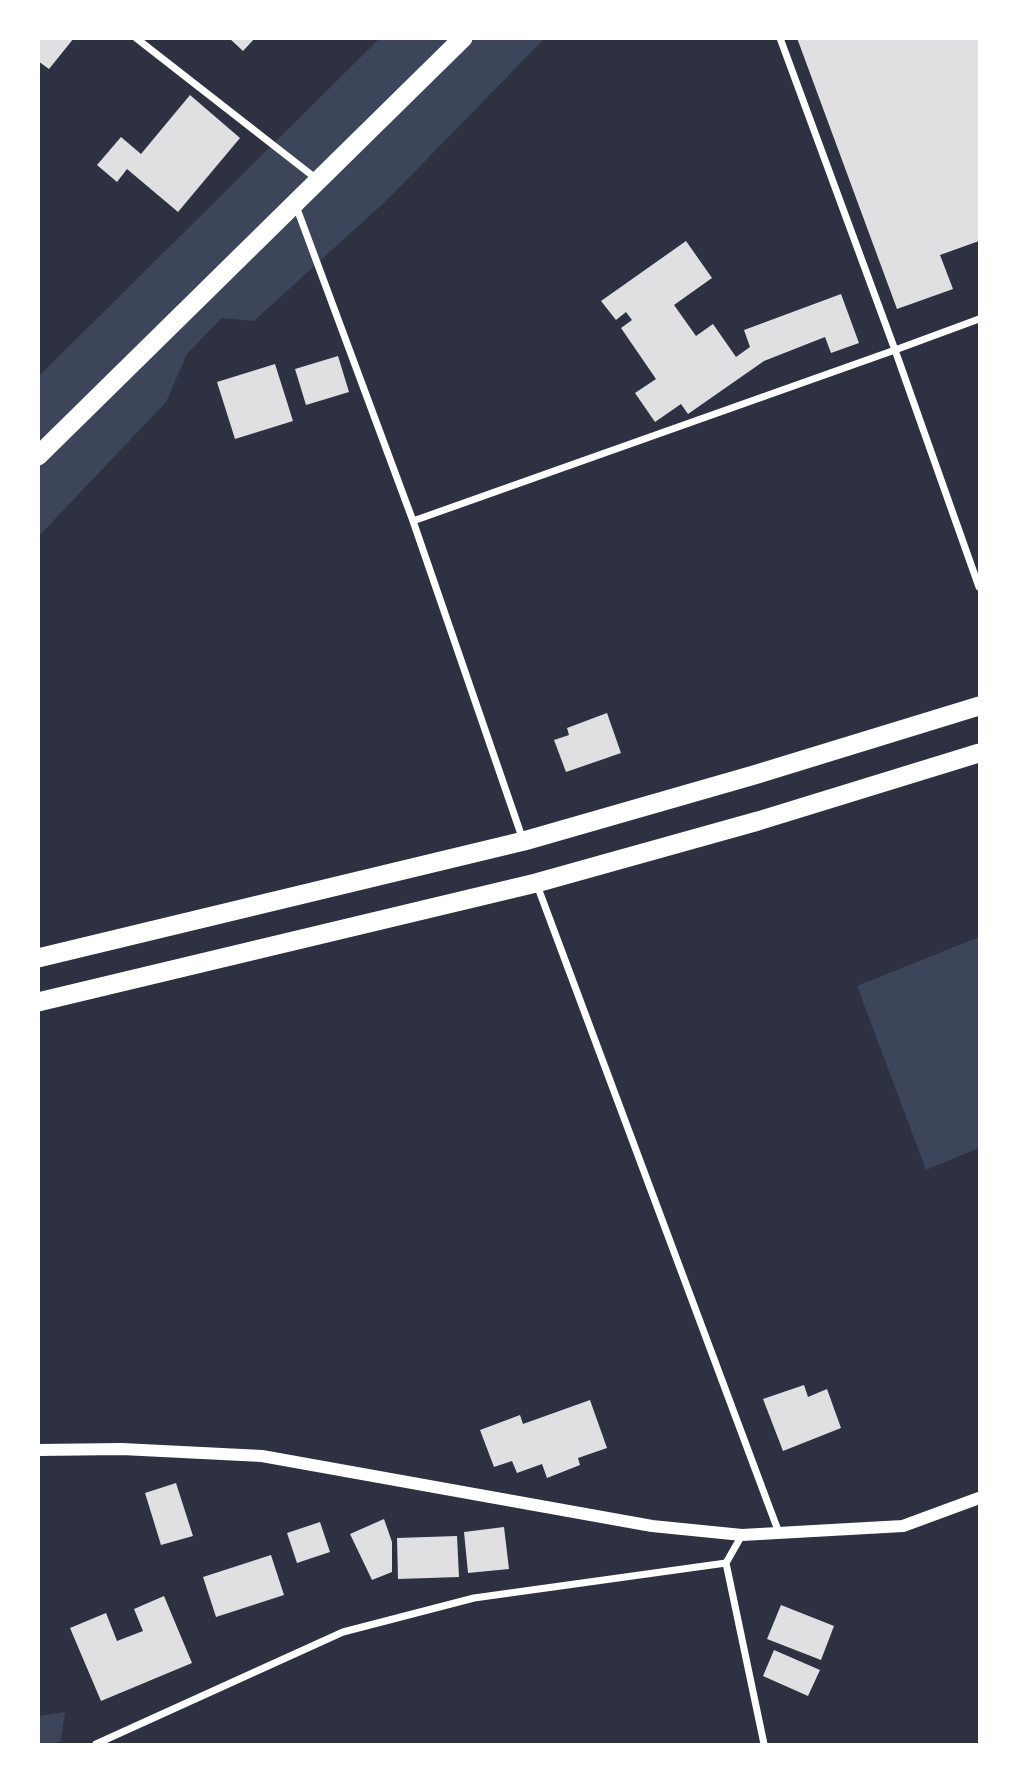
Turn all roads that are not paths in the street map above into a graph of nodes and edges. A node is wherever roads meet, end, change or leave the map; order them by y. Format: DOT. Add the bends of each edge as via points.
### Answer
graph roads {
  1 [pos="136,38"];
  2 [pos="463,38"];
  3 [pos="780,38"];
  4 [pos="318,181"];
  5 [pos="295,204"];
  6 [pos="979,319"];
  7 [pos="895,350"];
  8 [pos="38,456"];
  9 [pos="412,521"];
  10 [pos="979,587"];
  11 [pos="979,706"];
  12 [pos="979,753"];
  13 [pos="524,841"];
  14 [pos="536,883"];
  15 [pos="38,958"];
  16 [pos="38,1002"];
  17 [pos="38,1450"];
  18 [pos="979,1498"];
  19 [pos="779,1533"];
  20 [pos="743,1535"];
  21 [pos="726,1563"];
  22 [pos="96,1745"];
  23 [pos="764,1745"];
  1 -- 4 [label="street"];
  2 -- 4 [label="highway"];
  3 -- 7 [label="street"];
  4 -- 5 [label="highway"];
  5 -- 8 [label="highway"];
  5 -- 9 [label="street"];
  6 -- 7 [label="street"];
  7 -- 9 [label="street"];
  7 -- 10 [label="street"];
  9 -- 13 [label="street"];
  11 -- 13 [label="highway"];
  12 -- 14 [label="highway"];
  13 -- 15 [label="highway"];
  14 -- 16 [label="highway"];
  14 -- 19 [label="street"];
  17 -- 20 [label="street" via="262,1456 652,1526"];
  18 -- 19 [label="street" via="903,1525"];
  19 -- 20 [label="street"];
  20 -- 21 [label="street"];
  21 -- 22 [label="street" via="474,1598 344,1632"];
  21 -- 23 [label="street"];
}
